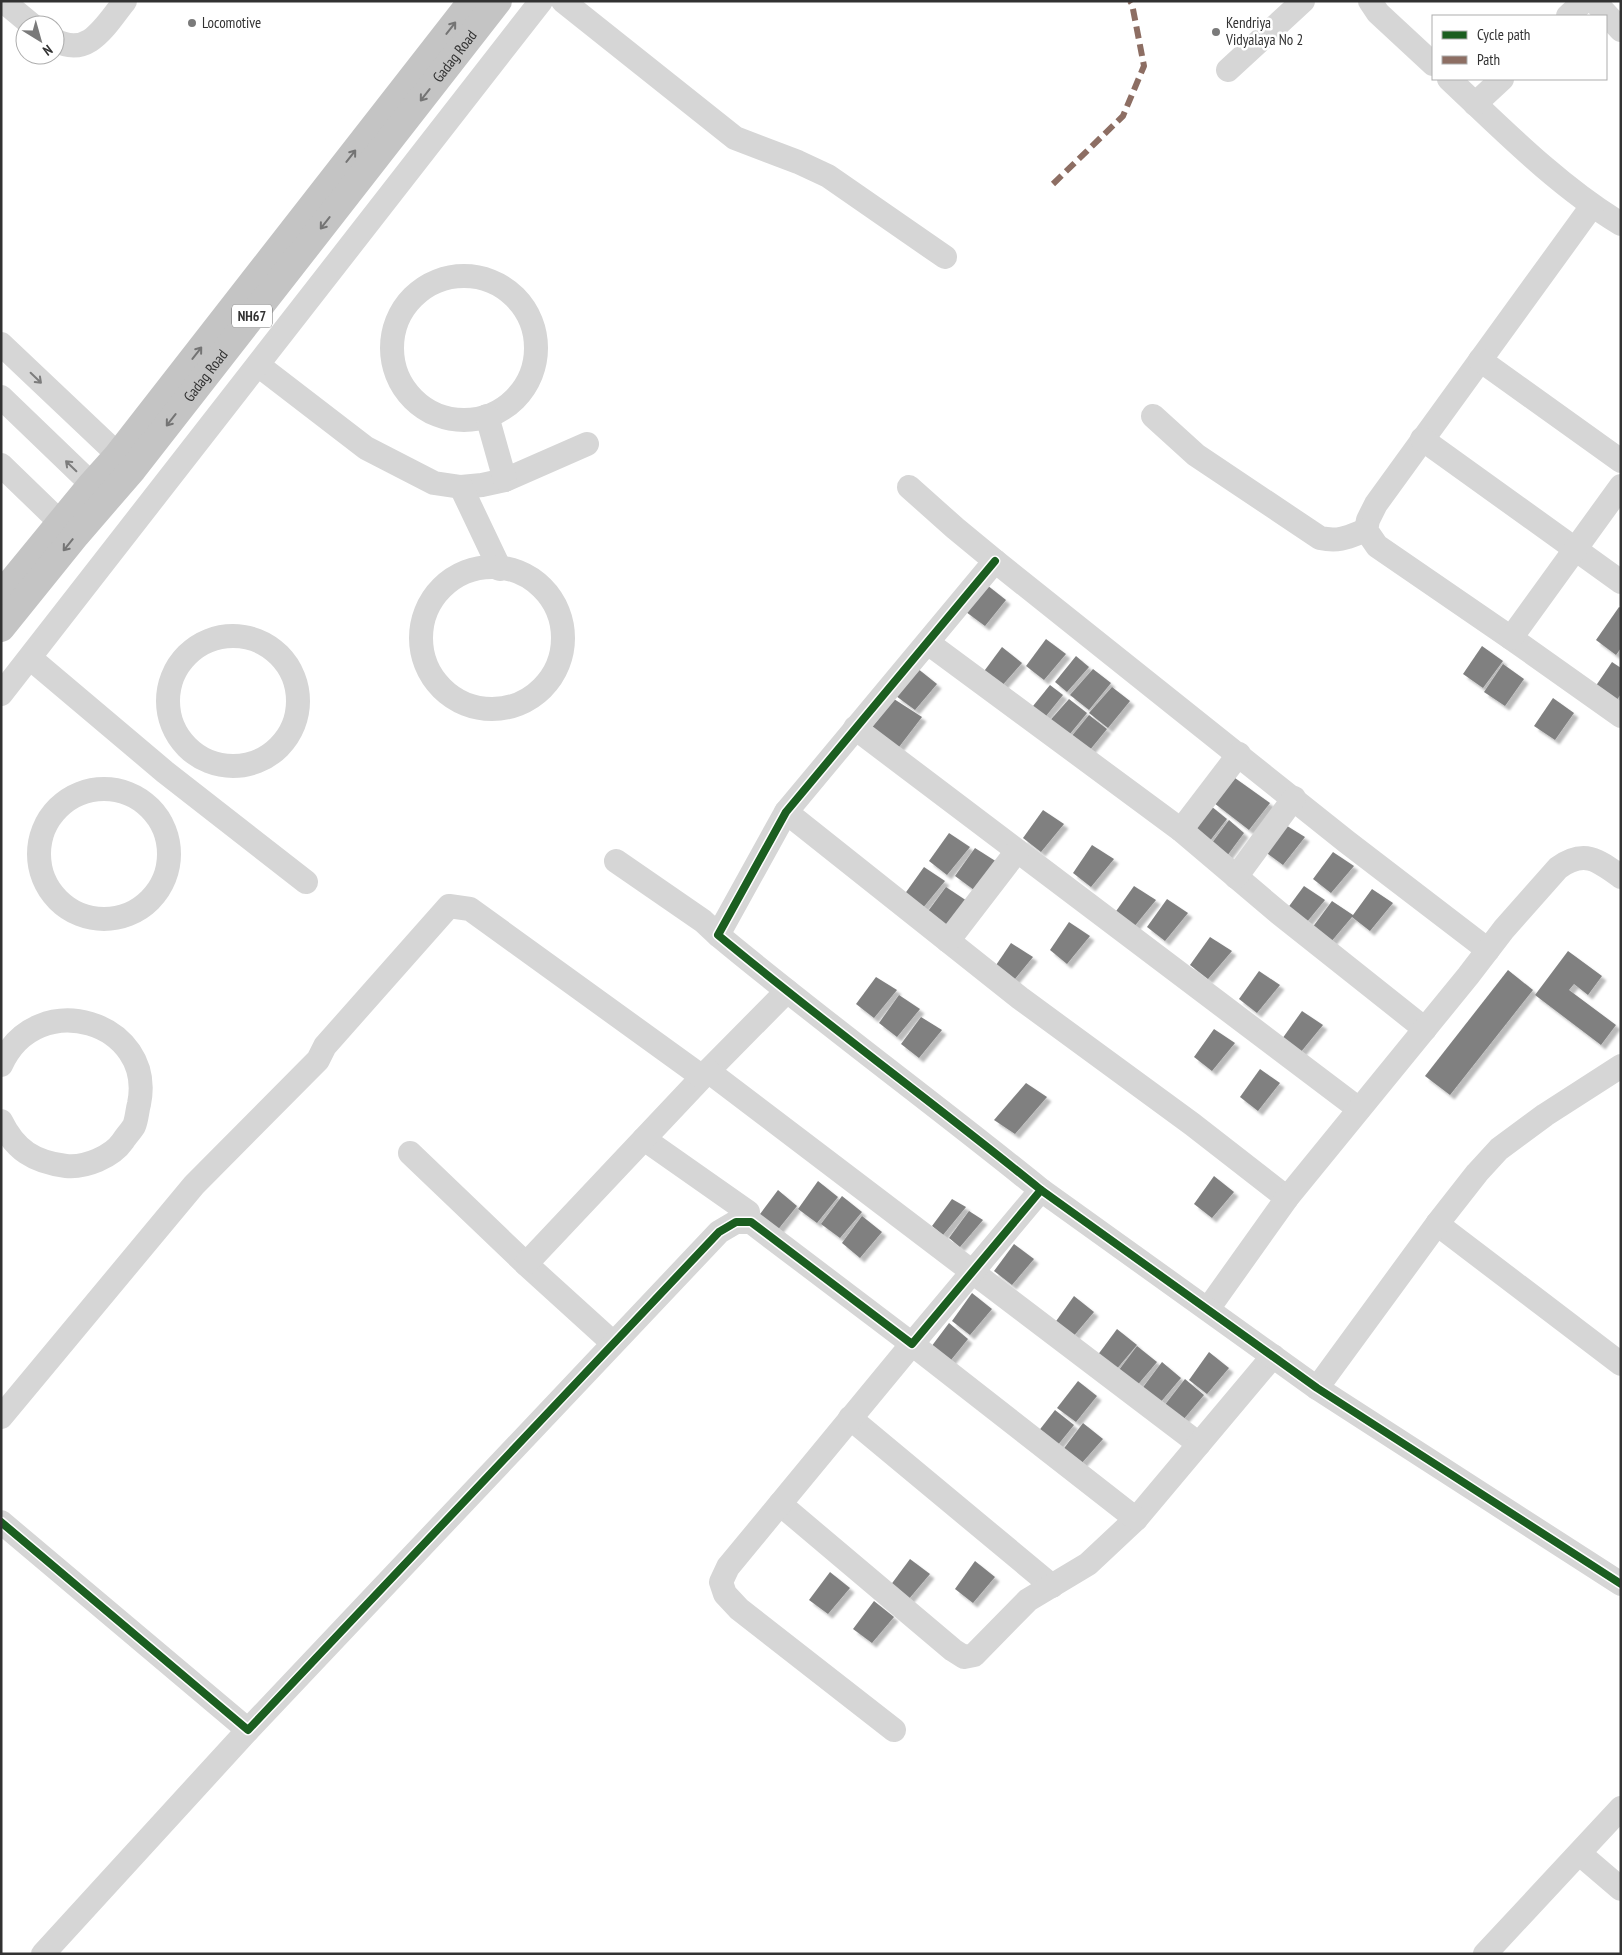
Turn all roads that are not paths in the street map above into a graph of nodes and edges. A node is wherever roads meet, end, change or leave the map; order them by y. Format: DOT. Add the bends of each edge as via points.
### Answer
graph roads {
  1 [pos="3,1"];
  2 [pos="125,1"];
  3 [pos="541,1"];
  4 [pos="563,1"];
  5 [pos="1302,1"];
  6 [pos="1370,1"];
  7 [pos="1584,1"];
  8 [pos="1594,1"];
  9 [pos="479,4"];
  10 [pos="20,15"];
  11 [pos="1569,15"];
  12 [pos="1621,30"];
  13 [pos="65,45"];
  14 [pos="1432,63"];
  15 [pos="1228,70"];
  16 [pos="1449,80"];
  17 [pos="1501,80"];
  18 [pos="1475,104"];
  19 [pos="1592,206"];
  20 [pos="1621,224"];
  21 [pos="944,258"];
  22 [pos="1,344"];
  23 [pos="1480,360"];
  24 [pos="258,366"];
  25 [pos="1,397"];
  26 [pos="487,416"];
  27 [pos="1153,416"];
  28 [pos="1422,439"];
  29 [pos="587,444"];
  30 [pos="1621,461"];
  31 [pos="125,462"];
  32 [pos="1,465"];
  33 [pos="505,480"];
  34 [pos="1621,486"];
  35 [pos="462,487"];
  36 [pos="909,487"];
  37 [pos="99,492"];
  38 [pos="60,522"];
  39 [pos="1366,530"];
  40 [pos="1574,548"];
  41 [pos="995,561"];
  42 [pos="500,569"];
  43 [pos="1621,582"];
  44 [pos="1,595"];
  45 [pos="1,628"];
  46 [pos="1511,638"];
  47 [pos="928,643"];
  48 [pos="30,658"];
  49 [pos="1,694"];
  50 [pos="1621,716"];
  51 [pos="855,728"];
  52 [pos="194,754"];
  53 [pos="1239,754"];
  54 [pos="165,772"];
  55 [pos="1294,798"];
  56 [pos="144,802"];
  57 [pos="786,812"];
  58 [pos="1181,830"];
  59 [pos="1017,851"];
  60 [pos="616,861"];
  61 [pos="1621,876"];
  62 [pos="1236,877"];
  63 [pos="306,882"];
  64 [pos="718,936"];
  65 [pos="948,941"];
  66 [pos="1488,950"];
  67 [pos="787,991"];
  68 [pos="1425,1029"];
  69 [pos="1,1065"];
  70 [pos="1621,1066"];
  71 [pos="708,1071"];
  72 [pos="1359,1109"];
  73 [pos="3,1133"];
  74 [pos="644,1139"];
  75 [pos="410,1153"];
  76 [pos="1041,1190"];
  77 [pos="1287,1198"];
  78 [pos="748,1212"];
  79 [pos="1437,1224"];
  80 [pos="526,1264"];
  81 [pos="972,1272"];
  82 [pos="1208,1309"];
  83 [pos="613,1343"];
  84 [pos="912,1344"];
  85 [pos="1274,1356"];
  86 [pos="1621,1364"];
  87 [pos="1317,1388"];
  88 [pos="1,1417"];
  89 [pos="850,1418"];
  90 [pos="1199,1444"];
  91 [pos="780,1504"];
  92 [pos="1136,1519"];
  93 [pos="1,1522"];
  94 [pos="1621,1584"];
  95 [pos="1052,1586"];
  96 [pos="248,1730"];
  97 [pos="894,1730"];
  98 [pos="1621,1808"];
  99 [pos="1580,1854"];
  100 [pos="1621,1889"];
  101 [pos="43,1954"];
  102 [pos="1486,1954"];
  1 -- 10 [label="street"];
  2 -- 13 [label="street" via="94,39 82,46"];
  3 -- 24 [label="street"];
  4 -- 21 [label="street" via="736,138 828,176"];
  5 -- 15 [label="street"];
  6 -- 14 [label="street"];
  7 -- 11 [label="street"];
  8 -- 12 [label="street"];
  9 -- 31 [label="highway, Gadag Road / NH67"];
  16 -- 18 [label="street"];
  17 -- 18 [label="street"];
  18 -- 19 [label="street"];
  19 -- 20 [label="street"];
  19 -- 23 [label="street"];
  22 -- 31 [label="street, one-way"];
  23 -- 28 [label="street"];
  23 -- 30 [label="street"];
  24 -- 35 [label="street" via="366,448 434,483"];
  24 -- 48 [label="street"];
  37 -- 25 [label="street, one-way"];
  26 -- 26 [label="street" via="469,422 444,419 421,408 404,391 393,368 393,332 403,308 421,290 444,278 487,279 509,290 532,322 538,346 530,380 516,400"];
  26 -- 33 [label="street"];
  27 -- 39 [label="street" via="1196,455 1320,538 1343,540"];
  28 -- 39 [label="street" via="1376,504"];
  28 -- 40 [label="street"];
  29 -- 33 [label="street"];
  31 -- 37 [label="highway, Gadag Road / NH67"];
  32 -- 38 [label="street"];
  33 -- 35 [label="street"];
  34 -- 40 [label="street"];
  35 -- 42 [label="street"];
  36 -- 41 [label="street"];
  37 -- 38 [label="highway, Gadag Road / NH67"];
  37 -- 45 [label="highway, Gadag Road / NH67, one-way"];
  38 -- 44 [label="highway, Gadag Road / NH67"];
  39 -- 46 [label="street" via="1377,546"];
  40 -- 43 [label="street"];
  40 -- 46 [label="street"];
  41 -- 47 [label="street"];
  41 -- 53 [label="street"];
  42 -- 42 [label="street" via="514,570 546,590 559,612 564,636 557,669 542,689 522,703 497,710 464,704 434,680 423,657 422,622 433,599 450,581 472,570"];
  46 -- 50 [label="street"];
  47 -- 51 [label="street"];
  47 -- 58 [label="street"];
  48 -- 49 [label="street"];
  48 -- 54 [label="street"];
  51 -- 57 [label="street"];
  51 -- 59 [label="street"];
  52 -- 52 [label="street" via="179,739 169,719 169,686 178,665 194,648 214,638 253,638 273,649 294,677 298,699 292,729 279,748 260,761 237,767 214,764"];
  52 -- 54 [label="street"];
  53 -- 55 [label="street"];
  53 -- 58 [label="street"];
  54 -- 56 [label="street"];
  54 -- 63 [label="street"];
  55 -- 62 [label="street"];
  55 -- 66 [label="street"];
  56 -- 56 [label="street" via="165,829 169,851 163,882 150,900 131,913 108,919 85,916 65,907 50,892 40,871 40,838 49,818 65,801 101,788 124,791"];
  57 -- 64 [label="street"];
  57 -- 65 [label="street"];
  58 -- 62 [label="street"];
  59 -- 65 [label="street"];
  59 -- 72 [label="street"];
  60 -- 64 [label="street" via="703,921"];
  61 -- 66 [label="street" via="1591,858 1568,860 1536,891"];
  62 -- 68 [label="street"];
  64 -- 67 [label="street"];
  65 -- 77 [label="street"];
  66 -- 68 [label="street"];
  67 -- 71 [label="street"];
  67 -- 76 [label="street"];
  68 -- 72 [label="street"];
  69 -- 73 [label="street" via="7,1052 25,1034 48,1022 91,1023 113,1034 123,1044 137,1066 142,1091 134,1124 120,1145 99,1160 73,1166 48,1164 24,1153"];
  70 -- 79 [label="street" via="1498,1149"];
  71 -- 74 [label="street"];
  71 -- 81 [label="street"];
  71 -- 88 [label="street" via="701,1076 470,909 449,906 325,1046 318,1060 194,1185"];
  72 -- 77 [label="street"];
  74 -- 78 [label="street"];
  74 -- 80 [label="street"];
  75 -- 80 [label="street"];
  76 -- 81 [label="street"];
  76 -- 82 [label="street"];
  77 -- 82 [label="street"];
  79 -- 86 [label="street"];
  79 -- 87 [label="street"];
  80 -- 83 [label="street"];
  81 -- 84 [label="street"];
  81 -- 90 [label="street"];
  82 -- 85 [label="street"];
  83 -- 84 [label="street" via="720,1232 736,1222 751,1222"];
  83 -- 96 [label="street"];
  84 -- 89 [label="street"];
  84 -- 92 [label="street"];
  85 -- 87 [label="street"];
  85 -- 90 [label="street"];
  87 -- 94 [label="street"];
  89 -- 91 [label="street"];
  89 -- 95 [label="street"];
  90 -- 92 [label="street"];
  91 -- 95 [label="street" via="964,1657 974,1654 1028,1600"];
  91 -- 97 [label="street" via="728,1567 721,1582 725,1594 739,1609"];
  92 -- 95 [label="street" via="1088,1564"];
  93 -- 96 [label="street"];
  96 -- 101 [label="street"];
  98 -- 99 [label="street"];
  99 -- 100 [label="street"];
  99 -- 102 [label="street"];
}
